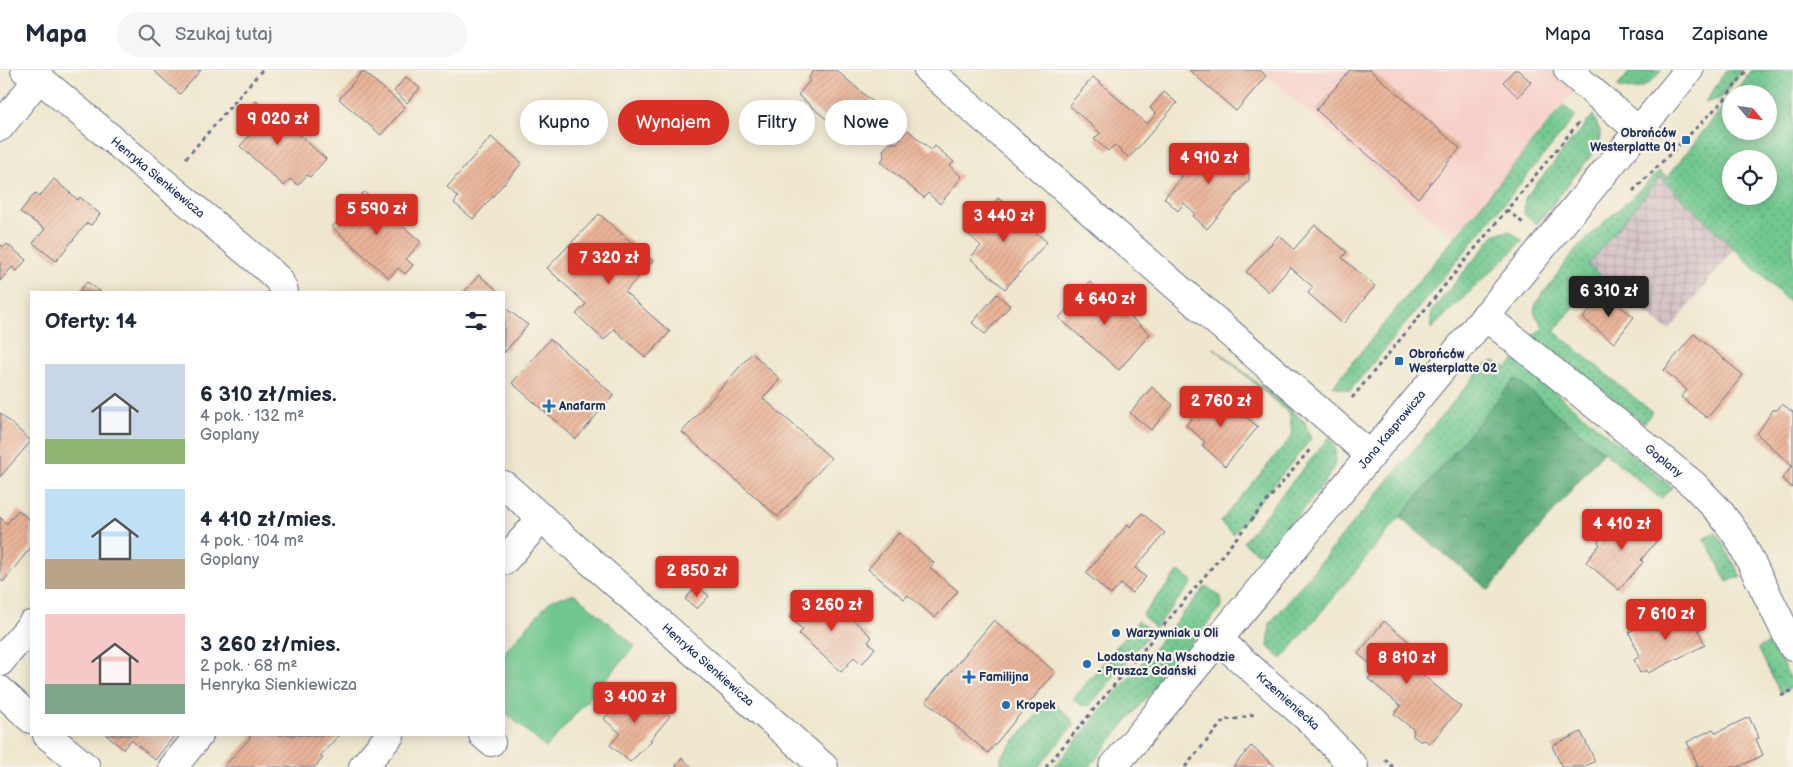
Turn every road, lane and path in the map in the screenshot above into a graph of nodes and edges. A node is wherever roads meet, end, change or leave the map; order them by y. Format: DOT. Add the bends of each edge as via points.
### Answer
graph roads {
  1 [pos="262,70"];
  2 [pos="928,70"];
  3 [pos="1568,70"];
  4 [pos="1689,70"];
  5 [pos="32,74"];
  6 [pos="0,126"];
  7 [pos="1640,132"];
  8 [pos="181,164"];
  9 [pos="284,291"];
  10 [pos="1485,316"];
  11 [pos="1371,456"];
  12 [pos="505,486"];
  13 [pos="542,518"];
  14 [pos="505,560"];
  15 [pos="30,626"];
  16 [pos="1219,640"];
  17 [pos="1793,647"];
  18 [pos="0,662"];
  19 [pos="0,690"];
  20 [pos="1793,690"];
  21 [pos="1781,696"];
  22 [pos="1253,716"];
  23 [pos="30,718"];
  24 [pos="48,736"];
  25 [pos="198,736"];
  26 [pos="389,736"];
  27 [pos="86,767"];
  28 [pos="173,767"];
  29 [pos="363,767"];
  30 [pos="824,767"];
  31 [pos="1113,767"];
  32 [pos="1185,767"];
  33 [pos="1354,767"];
  1 -- 8 [label="path"];
  2 -- 11 [label="street"];
  3 -- 7 [label="street"];
  4 -- 7 [label="street, Jana Kasprowicza"];
  5 -- 6 [label="street"];
  5 -- 9 [label="street, Henryka Sienkiewicza" via="266,267 279,280"];
  7 -- 10 [label="street, Jana Kasprowicza"];
  10 -- 11 [label="street, Jana Kasprowicza"];
  10 -- 17 [label="street, Goplany" via="1694,485 1719,511 1739,538"];
  11 -- 16 [label="street, Jana Kasprowicza"];
  12 -- 13 [label="street, Henryka Sienkiewicza"];
  13 -- 14 [label="street"];
  13 -- 30 [label="street, Henryka Sienkiewicza"];
  15 -- 18 [label="street"];
  16 -- 31 [label="street, Jana Kasprowicza"];
  16 -- 33 [label="street, Krzemieniecka" via="1313,724"];
  19 -- 23 [label="street"];
  20 -- 21 [label="path"];
  22 -- 32 [label="path" via="1225,719"];
  24 -- 27 [label="street"];
  25 -- 28 [label="street"];
  26 -- 29 [label="street"];
}
